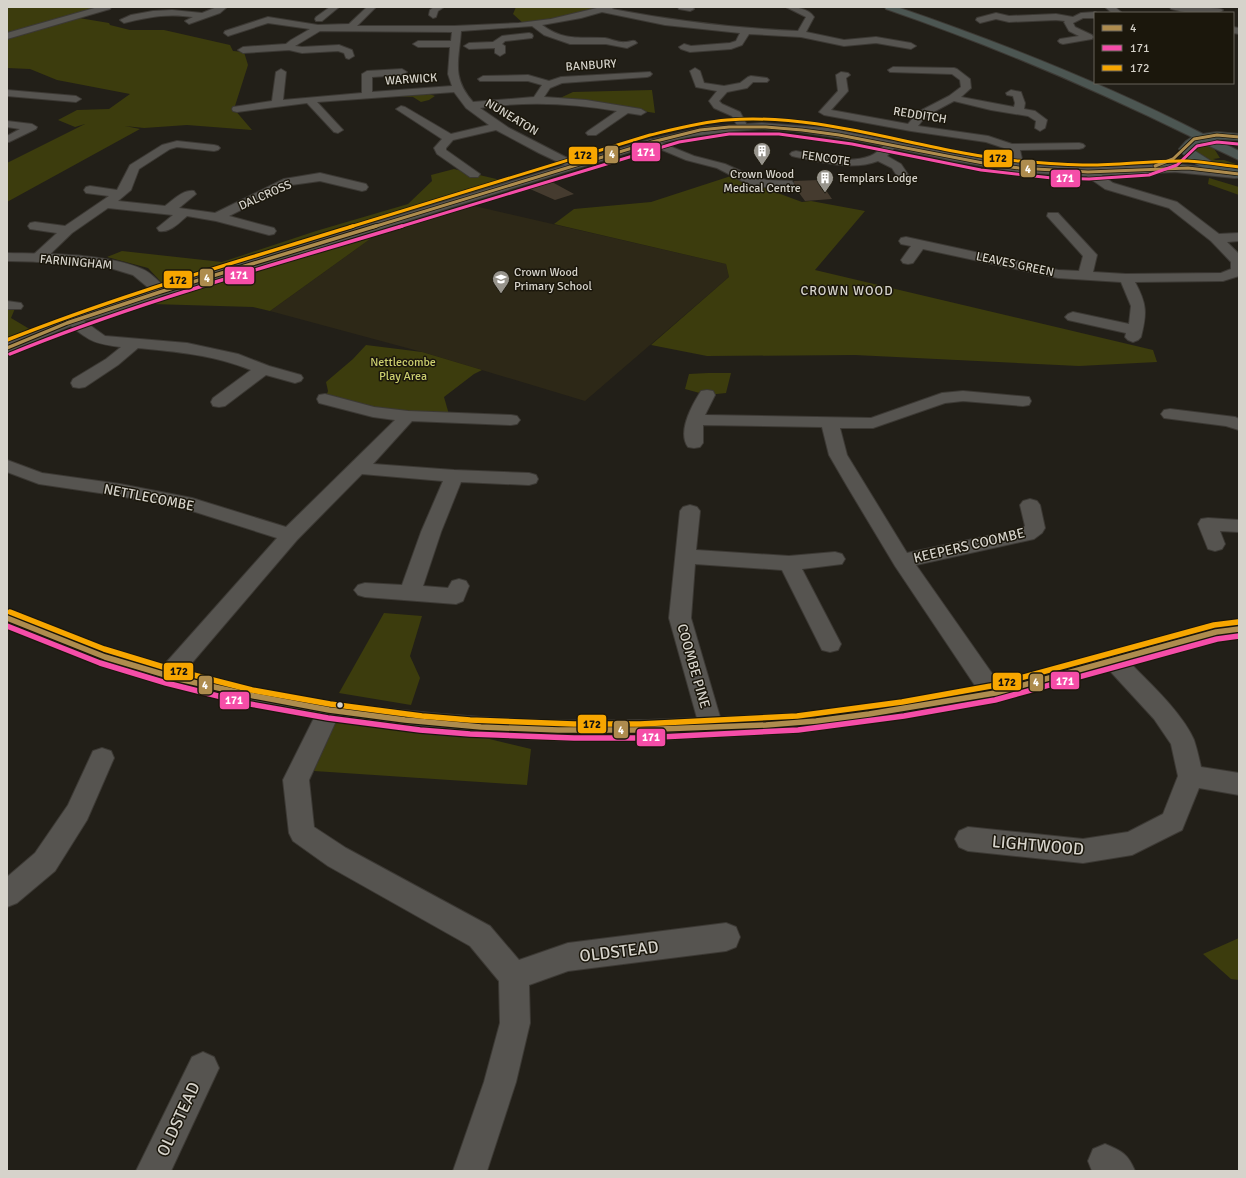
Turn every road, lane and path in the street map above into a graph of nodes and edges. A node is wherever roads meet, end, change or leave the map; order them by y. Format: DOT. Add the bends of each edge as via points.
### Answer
graph roads {
  1 [pos="107,7"];
  2 [pos="173,7"];
  3 [pos="223,7"];
  4 [pos="335,7"];
  5 [pos="359,7"];
  6 [pos="440,7"];
  7 [pos="889,7"];
  8 [pos="902,7"];
  9 [pos="1174,7"];
  10 [pos="371,8"];
  11 [pos="606,8"];
  12 [pos="789,9"];
  13 [pos="1219,10"];
  14 [pos="164,12"];
  15 [pos="1194,12"];
  16 [pos="117,13"];
  17 [pos="1094,15"];
  18 [pos="202,16"];
  19 [pos="433,16"];
  20 [pos="1072,19"];
  21 [pos="980,20"];
  22 [pos="189,21"];
  23 [pos="576,21"];
  24 [pos="590,21"];
  25 [pos="665,22"];
  26 [pos="533,23"];
  27 [pos="319,24"];
  28 [pos="353,27"];
  29 [pos="653,27"];
  30 [pos="457,28"];
  31 [pos="495,31"];
  32 [pos="746,31"];
  33 [pos="862,32"];
  34 [pos="228,33"];
  35 [pos="547,33"];
  36 [pos="800,34"];
  37 [pos="7,36"];
  38 [pos="1092,37"];
  39 [pos="876,40"];
  40 [pos="570,41"];
  41 [pos="1063,41"];
  42 [pos="418,44"];
  43 [pos="456,44"];
  44 [pos="1001,45"];
  45 [pos="468,46"];
  46 [pos="499,46"];
  47 [pos="628,46"];
  48 [pos="731,46"];
  49 [pos="911,46"];
  50 [pos="289,47"];
  51 [pos="243,50"];
  52 [pos="569,51"];
  53 [pos="741,55"];
  54 [pos="349,56"];
  55 [pos="690,60"];
  56 [pos="893,70"];
  57 [pos="695,71"];
  58 [pos="281,72"];
  59 [pos="402,72"];
  60 [pos="647,74"];
  61 [pos="635,75"];
  62 [pos="840,75"];
  63 [pos="483,79"];
  64 [pos="764,80"];
  65 [pos="1094,81"];
  66 [pos="550,84"];
  67 [pos="1102,84"];
  68 [pos="640,88"];
  69 [pos="457,89"];
  70 [pos="724,89"];
  71 [pos="7,93"];
  72 [pos="1029,94"];
  73 [pos="366,95"];
  74 [pos="953,98"];
  75 [pos="76,99"];
  76 [pos="309,100"];
  77 [pos="538,100"];
  78 [pos="277,104"];
  79 [pos="470,106"];
  80 [pos="718,106"];
  81 [pos="237,109"];
  82 [pos="401,110"];
  83 [pos="626,110"];
  84 [pos="707,111"];
  85 [pos="812,111"];
  86 [pos="641,112"];
  87 [pos="824,112"];
  88 [pos="1018,112"];
  89 [pos="1168,121"];
  90 [pos="7,124"];
  91 [pos="1208,124"];
  92 [pos="497,126"];
  93 [pos="743,127"];
  94 [pos="911,128"];
  95 [pos="1040,128"];
  96 [pos="338,130"];
  97 [pos="594,130"];
  98 [pos="1217,135"];
  99 [pos="1239,136"];
  100 [pos="1201,137"];
  101 [pos="449,138"];
  102 [pos="9,139"];
  103 [pos="652,142"];
  104 [pos="892,144"];
  105 [pos="1239,145"];
  106 [pos="1079,146"];
  107 [pos="1011,147"];
  108 [pos="214,148"];
  109 [pos="1185,148"];
  110 [pos="796,154"];
  111 [pos="1239,156"];
  112 [pos="879,157"];
  113 [pos="573,166"];
  114 [pos="1018,168"];
  115 [pos="1147,168"];
  116 [pos="1089,172"];
  117 [pos="474,174"];
  118 [pos="1237,174"];
  119 [pos="903,176"];
  120 [pos="788,184"];
  121 [pos="362,187"];
  122 [pos="90,190"];
  123 [pos="120,194"];
  124 [pos="190,194"];
  125 [pos="107,204"];
  126 [pos="166,211"];
  127 [pos="184,212"];
  128 [pos="1053,216"];
  129 [pos="217,217"];
  130 [pos="35,226"];
  131 [pos="164,228"];
  132 [pos="67,230"];
  133 [pos="269,231"];
  134 [pos="1239,237"];
  135 [pos="910,238"];
  136 [pos="1216,238"];
  137 [pos="1077,240"];
  138 [pos="1097,241"];
  139 [pos="945,250"];
  140 [pos="7,257"];
  141 [pos="38,258"];
  142 [pos="908,260"];
  143 [pos="1238,271"];
  144 [pos="1085,276"];
  145 [pos="1126,278"];
  146 [pos="161,291"];
  147 [pos="1073,317"];
  148 [pos="73,320"];
  149 [pos="134,344"];
  150 [pos="7,348"];
  151 [pos="263,369"];
  152 [pos="295,378"];
  153 [pos="79,383"];
  154 [pos="707,394"];
  155 [pos="325,400"];
  156 [pos="1023,401"];
  157 [pos="219,402"];
  158 [pos="1170,414"];
  159 [pos="408,416"];
  160 [pos="511,420"];
  161 [pos="694,420"];
  162 [pos="830,423"];
  163 [pos="1239,426"];
  164 [pos="694,443"];
  165 [pos="7,466"];
  166 [pos="358,468"];
  167 [pos="454,476"];
  168 [pos="529,479"];
  169 [pos="1030,505"];
  170 [pos="690,510"];
  171 [pos="1239,526"];
  172 [pos="290,535"];
  173 [pos="1215,544"];
  174 [pos="685,556"];
  175 [pos="835,559"];
  176 [pos="902,561"];
  177 [pos="789,563"];
  178 [pos="459,586"];
  179 [pos="365,590"];
  180 [pos="410,593"];
  181 [pos="7,618"];
  182 [pos="1239,629"];
  183 [pos="830,644"];
  184 [pos="1114,660"];
  185 [pos="168,676"];
  186 [pos="993,693"];
  187 [pos="329,710"];
  188 [pos="711,727"];
  189 [pos="102,758"];
  190 [pos="1191,776"];
  191 [pos="1239,784"];
  192 [pos="968,839"];
  193 [pos="7,894"];
  194 [pos="726,937"];
  195 [pos="514,976"];
  196 [pos="202,1068"];
  197 [pos="153,1171"];
  198 [pos="470,1171"];
  1 -- 37 [label="street"];
  2 -- 14 [label="street"];
  3 -- 18 [label="street"];
  4 -- 27 [label="street"];
  5 -- 10 [label="street"];
  6 -- 19 [label="street" via="434,10"];
  7 -- 44 [label="highway"];
  8 -- 44 [label="highway"];
  9 -- 15 [label="street"];
  10 -- 28 [label="street" via="352,25"];
  11 -- 23 [label="street"];
  11 -- 25 [label="street"];
  12 -- 36 [label="street" via="808,14 810,17"];
  13 -- 15 [label="street"];
  14 -- 16 [label="street" via="128,18"];
  14 -- 18 [label="street"];
  17 -- 20 [label="street"];
  18 -- 22 [label="street"];
  20 -- 21 [label="street" via="1009,19 996,16"];
  20 -- 38 [label="street" via="1068,22 1072,29"];
  23 -- 24 [label="street"];
  23 -- 26 [label="street"];
  25 -- 29 [label="street"];
  25 -- 32 [label="street"];
  26 -- 30 [label="street"];
  26 -- 35 [label="street"];
  27 -- 28 [label="street"];
  27 -- 34 [label="street" via="268,20"];
  27 -- 50 [label="street" via="309,34 292,42"];
  28 -- 30 [label="street"];
  30 -- 43 [label="street, NUNEATON"];
  31 -- 46 [label="street"];
  32 -- 36 [label="street"];
  32 -- 48 [label="street" via="740,43"];
  33 -- 39 [label="street"];
  35 -- 40 [label="street"];
  35 -- 46 [label="street" via="517,38"];
  36 -- 39 [label="street" via="858,47"];
  38 -- 41 [label="street"];
  39 -- 49 [label="street"];
  40 -- 47 [label="street" via="606,41"];
  40 -- 52 [label="street" via="566,45"];
  42 -- 43 [label="street"];
  43 -- 69 [label="street, NUNEATON" via="453,69"];
  44 -- 65 [label="highway"];
  44 -- 89 [label="highway"];
  45 -- 46 [label="street"];
  48 -- 53 [label="street"];
  48 -- 55 [label="street" via="687,48 684,53"];
  50 -- 51 [label="street"];
  50 -- 54 [label="street" via="302,50 339,48 349,52"];
  56 -- 74 [label="street" via="954,70 964,79 966,88"];
  57 -- 70 [label="street" via="700,84"];
  58 -- 78 [label="street"];
  59 -- 73 [label="street, WARWICK" via="367,74"];
  60 -- 61 [label="street, BANBURY"];
  61 -- 66 [label="street, BANBURY" via="561,80"];
  61 -- 68 [label="street, BANBURY"];
  62 -- 87 [label="street" via="843,91"];
  63 -- 66 [label="street, BANBURY" via="528,78"];
  64 -- 70 [label="street" via="751,79 743,86"];
  66 -- 77 [label="street, BANBURY" via="542,88"];
  67 -- 98 [label="highway" via="1184,117"];
  69 -- 73 [label="street, WARWICK"];
  69 -- 79 [label="street, NUNEATON"];
  70 -- 80 [label="street" via="714,101"];
  71 -- 75 [label="street"];
  72 -- 88 [label="street" via="1014,94 1020,103"];
  73 -- 76 [label="street, WARWICK"];
  74 -- 88 [label="street"];
  74 -- 94 [label="street" via="922,114"];
  76 -- 78 [label="street, WARWICK"];
  76 -- 96 [label="street"];
  77 -- 79 [label="street"];
  77 -- 83 [label="street" via="615,105"];
  78 -- 81 [label="street, WARWICK"];
  79 -- 92 [label="street, NUNEATON"];
  80 -- 84 [label="street"];
  80 -- 93 [label="street" via="736,114"];
  82 -- 101 [label="street"];
  83 -- 86 [label="street"];
  83 -- 97 [label="street"];
  85 -- 87 [label="street, REDDITCH"];
  87 -- 94 [label="street, REDDITCH"];
  88 -- 95 [label="street" via="1031,113 1042,120"];
  89 -- 100 [label="highway"];
  89 -- 109 [label="highway"];
  90 -- 102 [label="street" via="32,126"];
  91 -- 99 [label="highway"];
  92 -- 101 [label="street"];
  92 -- 113 [label="street, NUNEATON"];
  93 -- 103 [label="street" via="706,130"];
  93 -- 104 [label="street" via="813,130"];
  94 -- 107 [label="street, REDDITCH" via="988,138"];
  98 -- 99 [label="highway"];
  98 -- 100 [label="highway"];
  98 -- 105 [label="highway"];
  100 -- 109 [label="highway" via="1190,142"];
  100 -- 111 [label="highway"];
  101 -- 117 [label="street" via="440,148 441,152"];
  103 -- 113 [label="street"];
  103 -- 120 [label="street" via="690,158 721,166 748,179 765,184"];
  104 -- 112 [label="street"];
  104 -- 114 [label="street"];
  106 -- 107 [label="street, REDDITCH"];
  107 -- 114 [label="street"];
  108 -- 123 [label="street" via="177,144 166,147 134,168 125,190"];
  109 -- 115 [label="street" via="1173,159"];
  109 -- 118 [label="highway" via="1200,162"];
  110 -- 112 [label="street, FENCOTE" via="838,162 861,162"];
  112 -- 119 [label="street" via="897,166"];
  113 -- 146 [label="street"];
  114 -- 116 [label="street"];
  115 -- 116 [label="street"];
  115 -- 118 [label="street" via="1189,168"];
  116 -- 136 [label="street, LEAVES GREEN" via="1109,186 1173,205"];
  121 -- 129 [label="street, DALCROSS" via="320,177 288,182"];
  122 -- 123 [label="street"];
  123 -- 125 [label="street"];
  124 -- 126 [label="street"];
  125 -- 126 [label="street, DALCROSS"];
  125 -- 132 [label="street"];
  126 -- 127 [label="street, DALCROSS"];
  127 -- 129 [label="street, DALCROSS"];
  127 -- 131 [label="street"];
  128 -- 137 [label="street"];
  129 -- 133 [label="street, DALCROSS"];
  130 -- 132 [label="street"];
  132 -- 141 [label="street"];
  134 -- 136 [label="street"];
  135 -- 139 [label="street, LEAVES GREEN"];
  135 -- 139 [label="street" via="953,238"];
  135 -- 142 [label="street"];
  136 -- 143 [label="street, LEAVES GREEN" via="1238,261"];
  137 -- 138 [label="street"];
  137 -- 144 [label="street" via="1090,255"];
  139 -- 144 [label="street, LEAVES GREEN" via="1058,274"];
  140 -- 141 [label="street, FARNINGHAM"];
  141 -- 146 [label="street, FARNINGHAM" via="126,267 138,272"];
  143 -- 145 [label="street, LEAVES GREEN" via="1223,277"];
  144 -- 145 [label="street, LEAVES GREEN"];
  145 -- 147 [label="street" via="1139,301 1140,316 1134,334"];
  146 -- 148 [label="street"];
  148 -- 149 [label="street" via="101,340"];
  148 -- 150 [label="street"];
  149 -- 151 [label="street" via="187,348 232,357"];
  149 -- 153 [label="street"];
  151 -- 152 [label="street"];
  151 -- 157 [label="street"];
  154 -- 161 [label="street"];
  155 -- 159 [label="street" via="373,412"];
  156 -- 162 [label="street" via="963,396 942,398 873,423"];
  158 -- 163 [label="street" via="1229,421"];
  159 -- 160 [label="street"];
  159 -- 166 [label="street"];
  161 -- 162 [label="street"];
  161 -- 164 [label="street"];
  162 -- 176 [label="street, KEEPERS COOMBE" via="838,455"];
  165 -- 172 [label="street, NETTLECOMBE" via="39,478 192,504"];
  166 -- 167 [label="street"];
  166 -- 172 [label="street"];
  167 -- 168 [label="street"];
  167 -- 180 [label="street"];
  169 -- 176 [label="street, KEEPERS COOMBE" via="1035,528 1027,534"];
  170 -- 174 [label="street, COOMBE PINE"];
  171 -- 173 [label="street" via="1208,524"];
  172 -- 185 [label="street"];
  174 -- 177 [label="street"];
  174 -- 188 [label="street, COOMBE PINE" via="680,618"];
  175 -- 177 [label="street"];
  176 -- 186 [label="street, KEEPERS COOMBE"];
  177 -- 183 [label="street"];
  178 -- 180 [label="street" via="456,596"];
  179 -- 180 [label="street"];
  181 -- 185 [label="street" via="102,656"];
  182 -- 184 [label="street" via="1216,632"];
  184 -- 186 [label="street"];
  184 -- 190 [label="street" via="1162,712 1182,741"];
  185 -- 187 [label="street" via="251,697"];
  186 -- 188 [label="street" via="903,709 798,723"];
  187 -- 188 [label="street" via="470,727 633,731"];
  187 -- 195 [label="street" via="296,780 302,833 337,857 480,936"];
  189 -- 193 [label="street" via="78,812 45,862"];
  190 -- 191 [label="street"];
  190 -- 192 [label="street, LIGHTWOOD" via="1173,822 1132,843 1083,851"];
  194 -- 195 [label="street, OLDSTEAD" via="568,957"];
  195 -- 198 [label="street" via="515,1023 500,1082"];
  196 -- 197 [label="street, OLDSTEAD"];
}
